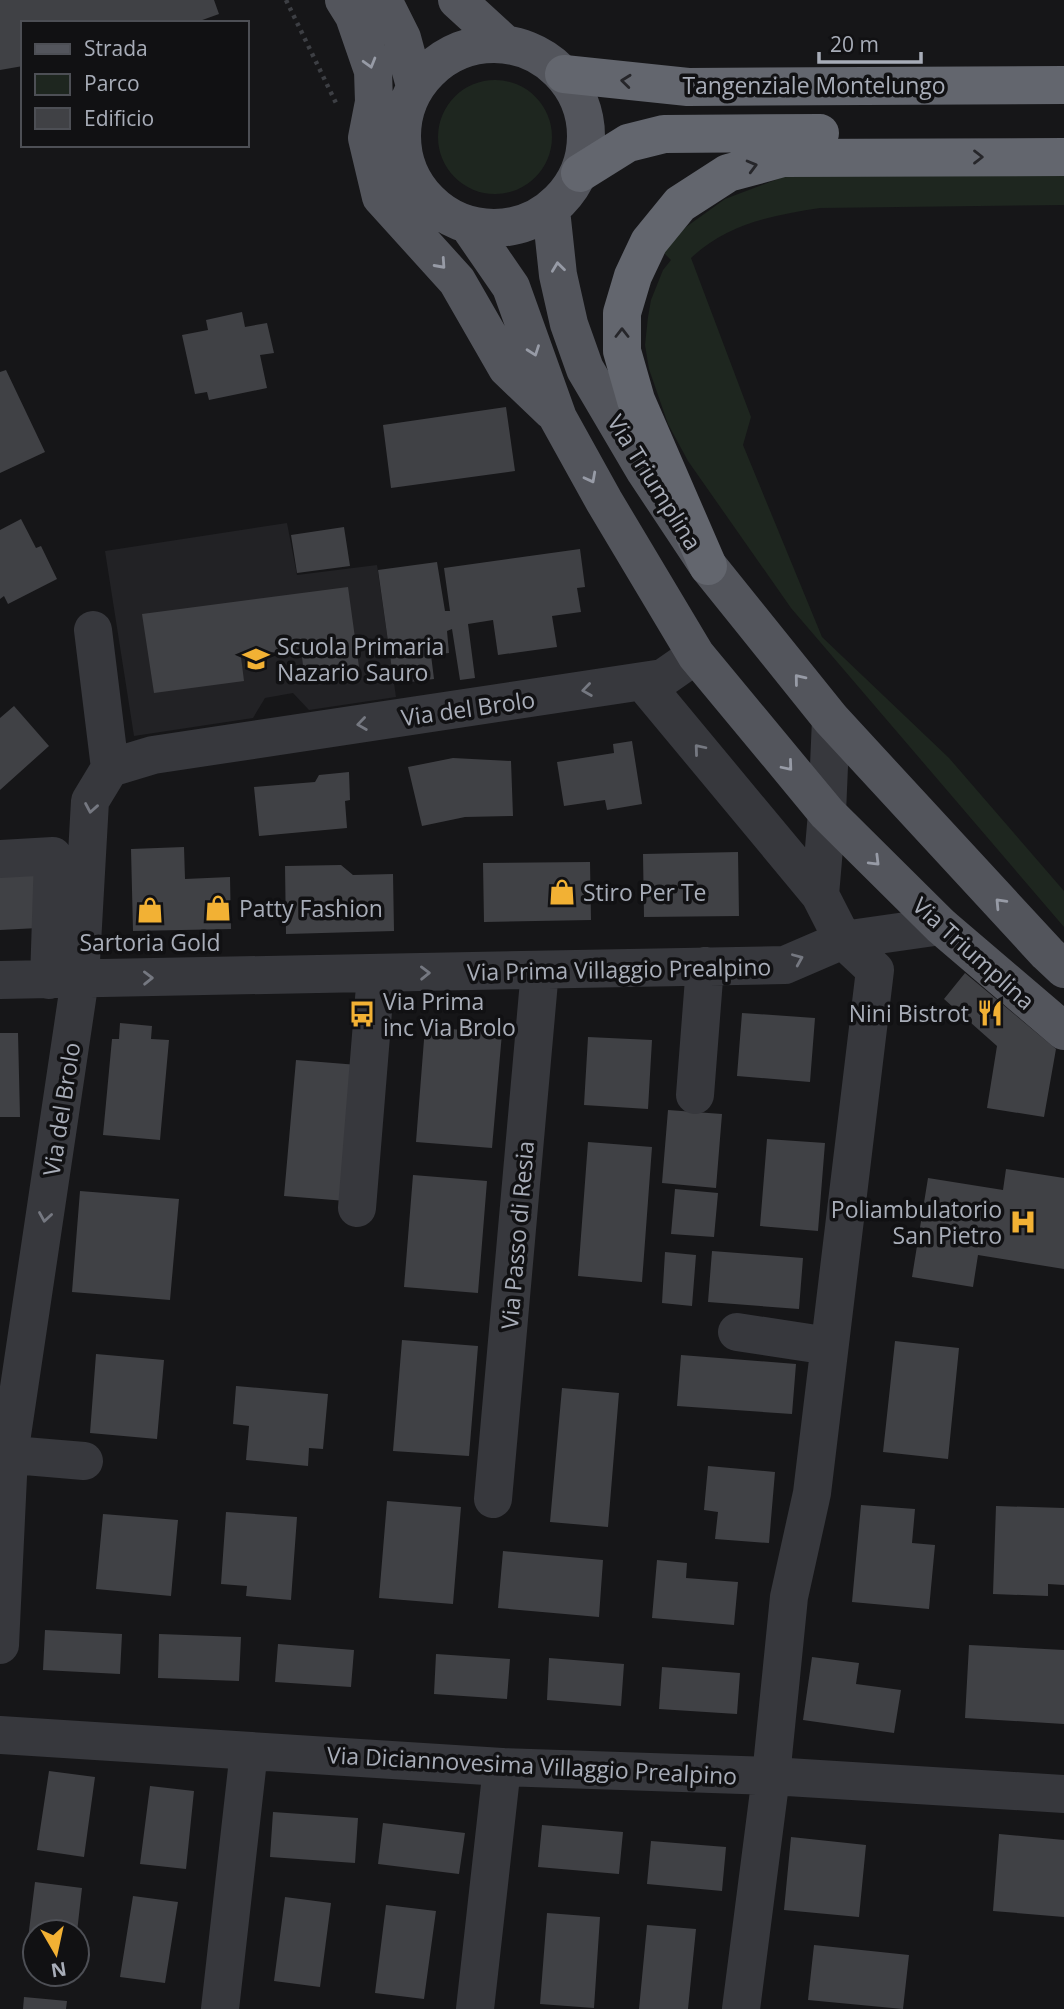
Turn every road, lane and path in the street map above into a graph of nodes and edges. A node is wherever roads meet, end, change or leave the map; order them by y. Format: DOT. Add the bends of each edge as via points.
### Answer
graph roads {
  1 [pos="344,0"];
  2 [pos="383,0"];
  3 [pos="457,0"];
  4 [pos="504,43"];
  5 [pos="564,74"];
  6 [pos="1064,85"];
  7 [pos="415,86"];
  8 [pos="1064,131"];
  9 [pos="1064,157"];
  10 [pos="580,173"];
  11 [pos="551,210"];
  12 [pos="469,226"];
  13 [pos="558,418"];
  14 [pos="708,566"];
  15 [pos="93,630"];
  16 [pos="696,655"];
  17 [pos="643,682"];
  18 [pos="831,719"];
  19 [pos="110,768"];
  20 [pos="827,813"];
  21 [pos="0,859"];
  22 [pos="820,895"];
  23 [pos="941,926"];
  24 [pos="844,940"];
  25 [pos="705,967"];
  26 [pos="1064,969"];
  27 [pos="540,970"];
  28 [pos="376,974"];
  29 [pos="0,980"];
  30 [pos="65,980"];
  31 [pos="1064,1031"];
  32 [pos="695,1095"];
  33 [pos="357,1208"];
  34 [pos="737,1332"];
  35 [pos="829,1346"];
  36 [pos="5,1454"];
  37 [pos="84,1461"];
  38 [pos="493,1499"];
  39 [pos="0,1645"];
  40 [pos="0,1735"];
  41 [pos="249,1751"];
  42 [pos="502,1767"];
  43 [pos="771,1776"];
  44 [pos="1064,1794"];
  45 [pos="220,2009"];
  46 [pos="475,2009"];
  47 [pos="741,2009"];
  1 -- 13 [label="main road, Via Triumplina, one-way" via="373,71 374,102 367,138 381,197 457,281 507,368"];
  2 -- 7 [label="main road" via="402,38"];
  3 -- 4 [label="main road, Via Triumplina"];
  4 -- 5 [label="main road, Via Triumplina" via="537,53"];
  4 -- 7 [label="main road, Via Triumplina" via="470,46 449,56"];
  6 -- 5 [label="highway, Tangenziale Montelungo, one-way" via="688,87"];
  5 -- 10 [label="main road, Via Triumplina" via="582,104 587,139"];
  7 -- 12 [label="main road, Via Triumplina" via="402,118 402,153 415,185 439,211"];
  8 -- 10 [label="highway, Tangenziale Montelungo" via="664,134 628,143"];
  14 -- 9 [label="highway, one-way" via="636,400 622,351 622,313 633,276 649,242 680,204 728,173 783,158"];
  10 -- 11 [label="main road, Via Triumplina" via="568,194"];
  11 -- 12 [label="main road, Via Triumplina" via="526,223 498,229"];
  14 -- 11 [label="main road, Via Triumplina, one-way" via="585,369 558,275"];
  12 -- 13 [label="main road, Via Triumplina, one-way" via="511,287"];
  13 -- 16 [label="main road, Via Triumplina, one-way"];
  18 -- 14 [label="main road, Via Triumplina, one-way"];
  15 -- 19 [label="street"];
  16 -- 17 [label="street, Via del Brolo" via="663,678"];
  16 -- 20 [label="main road, Via Triumplina, one-way"];
  17 -- 19 [label="street, Via del Brolo, one-way" via="153,755"];
  22 -- 17 [label="street, one-way"];
  18 -- 20 [label="street"];
  26 -- 18 [label="main road, Via Triumplina, one-way"];
  19 -- 30 [label="street, Via del Brolo, one-way" via="90,802"];
  20 -- 22 [label="street"];
  20 -- 23 [label="main road, Via Triumplina, one-way"];
  21 -- 30 [label="street" via="53,856"];
  22 -- 24 [label="street"];
  23 -- 24 [label="street, Via Prima Villaggio Prealpino"];
  23 -- 31 [label="main road, Via Triumplina"];
  25 -- 24 [label="street, Via Prima Villaggio Prealpino, one-way" via="785,965"];
  24 -- 35 [label="street" via="875,970"];
  25 -- 27 [label="street, Via Prima Villaggio Prealpino"];
  25 -- 32 [label="street"];
  28 -- 27 [label="street, Via Prima Villaggio Prealpino, one-way"];
  27 -- 38 [label="street, Via Passo di Resia"];
  30 -- 28 [label="street, Via Prima Villaggio Prealpino, one-way"];
  28 -- 33 [label="street"];
  29 -- 30 [label="street, Via Prima Villaggio Prealpino"];
  30 -- 36 [label="street, Via del Brolo, one-way"];
  34 -- 35 [label="street"];
  35 -- 43 [label="street" via="812,1493 789,1597"];
  36 -- 37 [label="street"];
  36 -- 39 [label="street, Via del Brolo"];
  40 -- 41 [label="street, Via Diciannovesima Villaggio Prealpino"];
  41 -- 42 [label="street, Via Diciannovesima Villaggio Prealpino"];
  41 -- 45 [label="street"];
  42 -- 43 [label="street, Via Diciannovesima Villaggio Prealpino"];
  42 -- 46 [label="street"];
  43 -- 44 [label="street, Via Diciannovesima Villaggio Prealpino"];
  43 -- 47 [label="street"];
}
